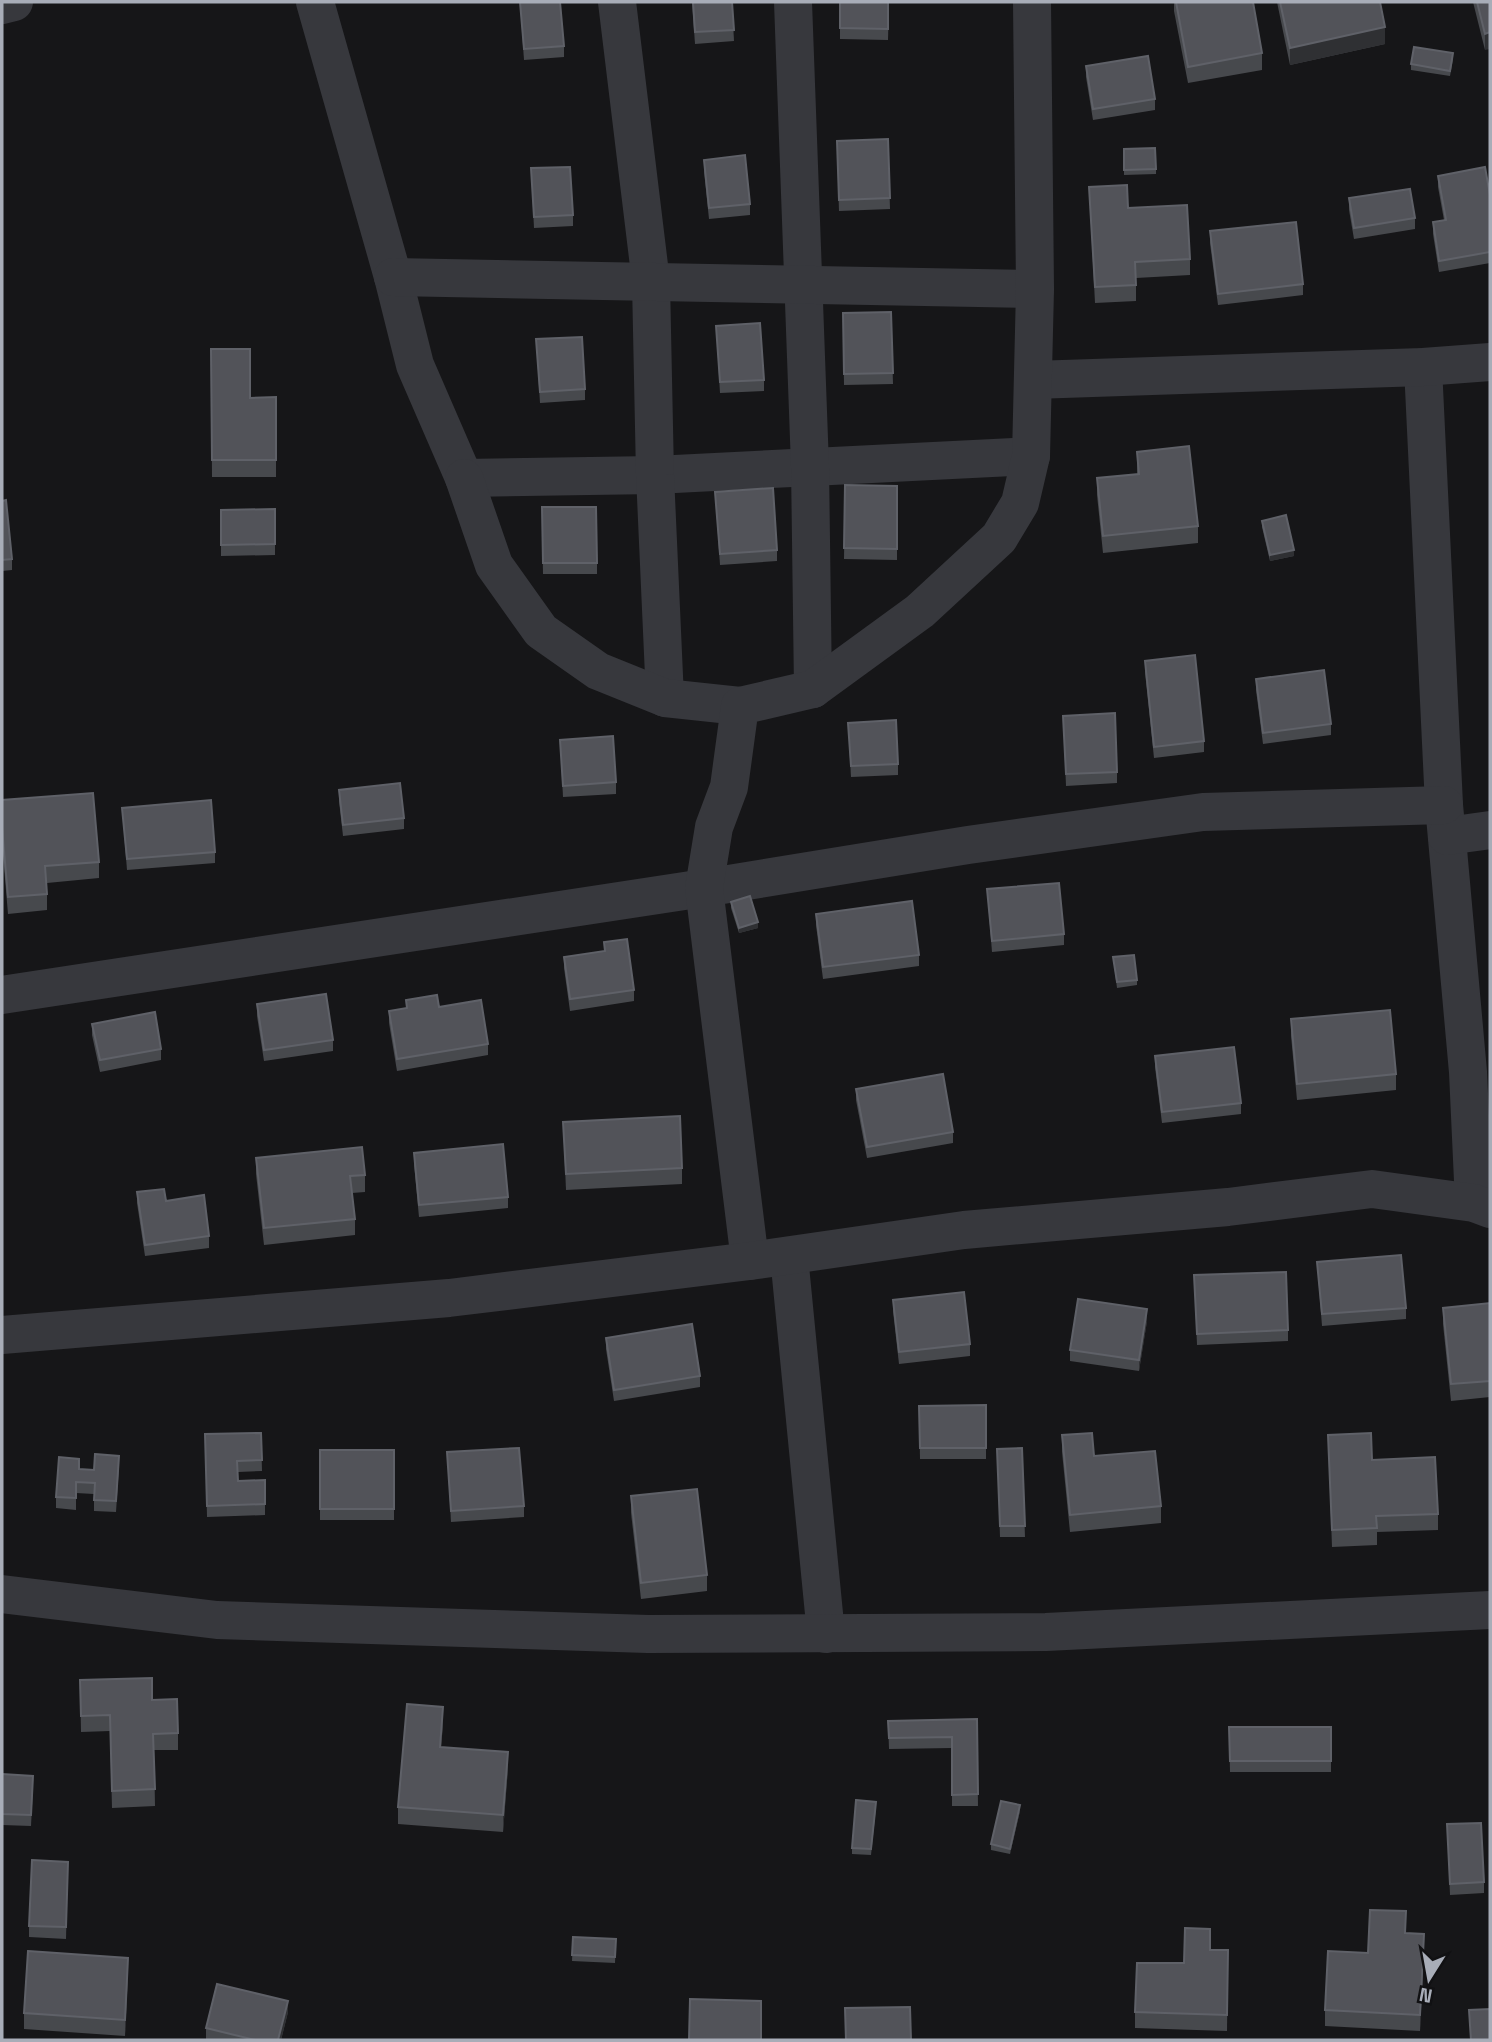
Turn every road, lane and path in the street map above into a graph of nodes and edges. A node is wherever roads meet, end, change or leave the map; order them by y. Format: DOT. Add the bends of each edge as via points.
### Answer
graph roads {
  1 [pos="13,2"];
  2 [pos="315,2"];
  3 [pos="617,2"];
  4 [pos="793,2"];
  5 [pos="1032,2"];
  6 [pos="2,5"];
  7 [pos="393,277"];
  8 [pos="651,282"];
  9 [pos="804,286"];
  10 [pos="1035,289"];
  11 [pos="1490,362"];
  12 [pos="1423,367"];
  13 [pos="1033,380"];
  14 [pos="1031,456"];
  15 [pos="810,466"];
  16 [pos="655,475"];
  17 [pos="464,478"];
  18 [pos="813,689"];
  19 [pos="665,698"];
  20 [pos="740,706"];
  21 [pos="1445,820"];
  22 [pos="1490,830"];
  23 [pos="704,888"];
  24 [pos="2,995"];
  25 [pos="1482,1206"];
  26 [pos="789,1256"];
  27 [pos="750,1261"];
  28 [pos="2,1335"];
  29 [pos="2,1594"];
  30 [pos="1490,1610"];
  31 [pos="826,1634"];
  1 -- 6 [label="street"];
  2 -- 7 [label="street"];
  3 -- 8 [label="street"];
  4 -- 9 [label="street"];
  5 -- 10 [label="street"];
  7 -- 8 [label="street"];
  7 -- 17 [label="street" via="415,365"];
  8 -- 9 [label="street"];
  8 -- 16 [label="street"];
  9 -- 10 [label="street"];
  9 -- 15 [label="street"];
  10 -- 13 [label="street"];
  11 -- 12 [label="street"];
  12 -- 13 [label="street"];
  12 -- 21 [label="street"];
  13 -- 14 [label="street"];
  14 -- 15 [label="street"];
  14 -- 18 [label="street" via="1020,503 999,538 920,611"];
  15 -- 16 [label="street"];
  15 -- 18 [label="street"];
  16 -- 17 [label="street"];
  16 -- 19 [label="street"];
  17 -- 19 [label="street" via="494,565 541,631 598,671"];
  18 -- 20 [label="street"];
  19 -- 20 [label="street"];
  20 -- 23 [label="street" via="729,787 714,827"];
  21 -- 22 [label="street"];
  21 -- 23 [label="street" via="1203,812"];
  21 -- 25 [label="street"];
  23 -- 24 [label="street"];
  23 -- 27 [label="street"];
  25 -- 26 [label="street" via="1372,1189 1228,1207 964,1230"];
  26 -- 27 [label="street"];
  26 -- 31 [label="street"];
  27 -- 28 [label="street" via="449,1298"];
  29 -- 31 [label="street" via="217,1620 648,1634"];
  30 -- 31 [label="street" via="1046,1632"];
}
